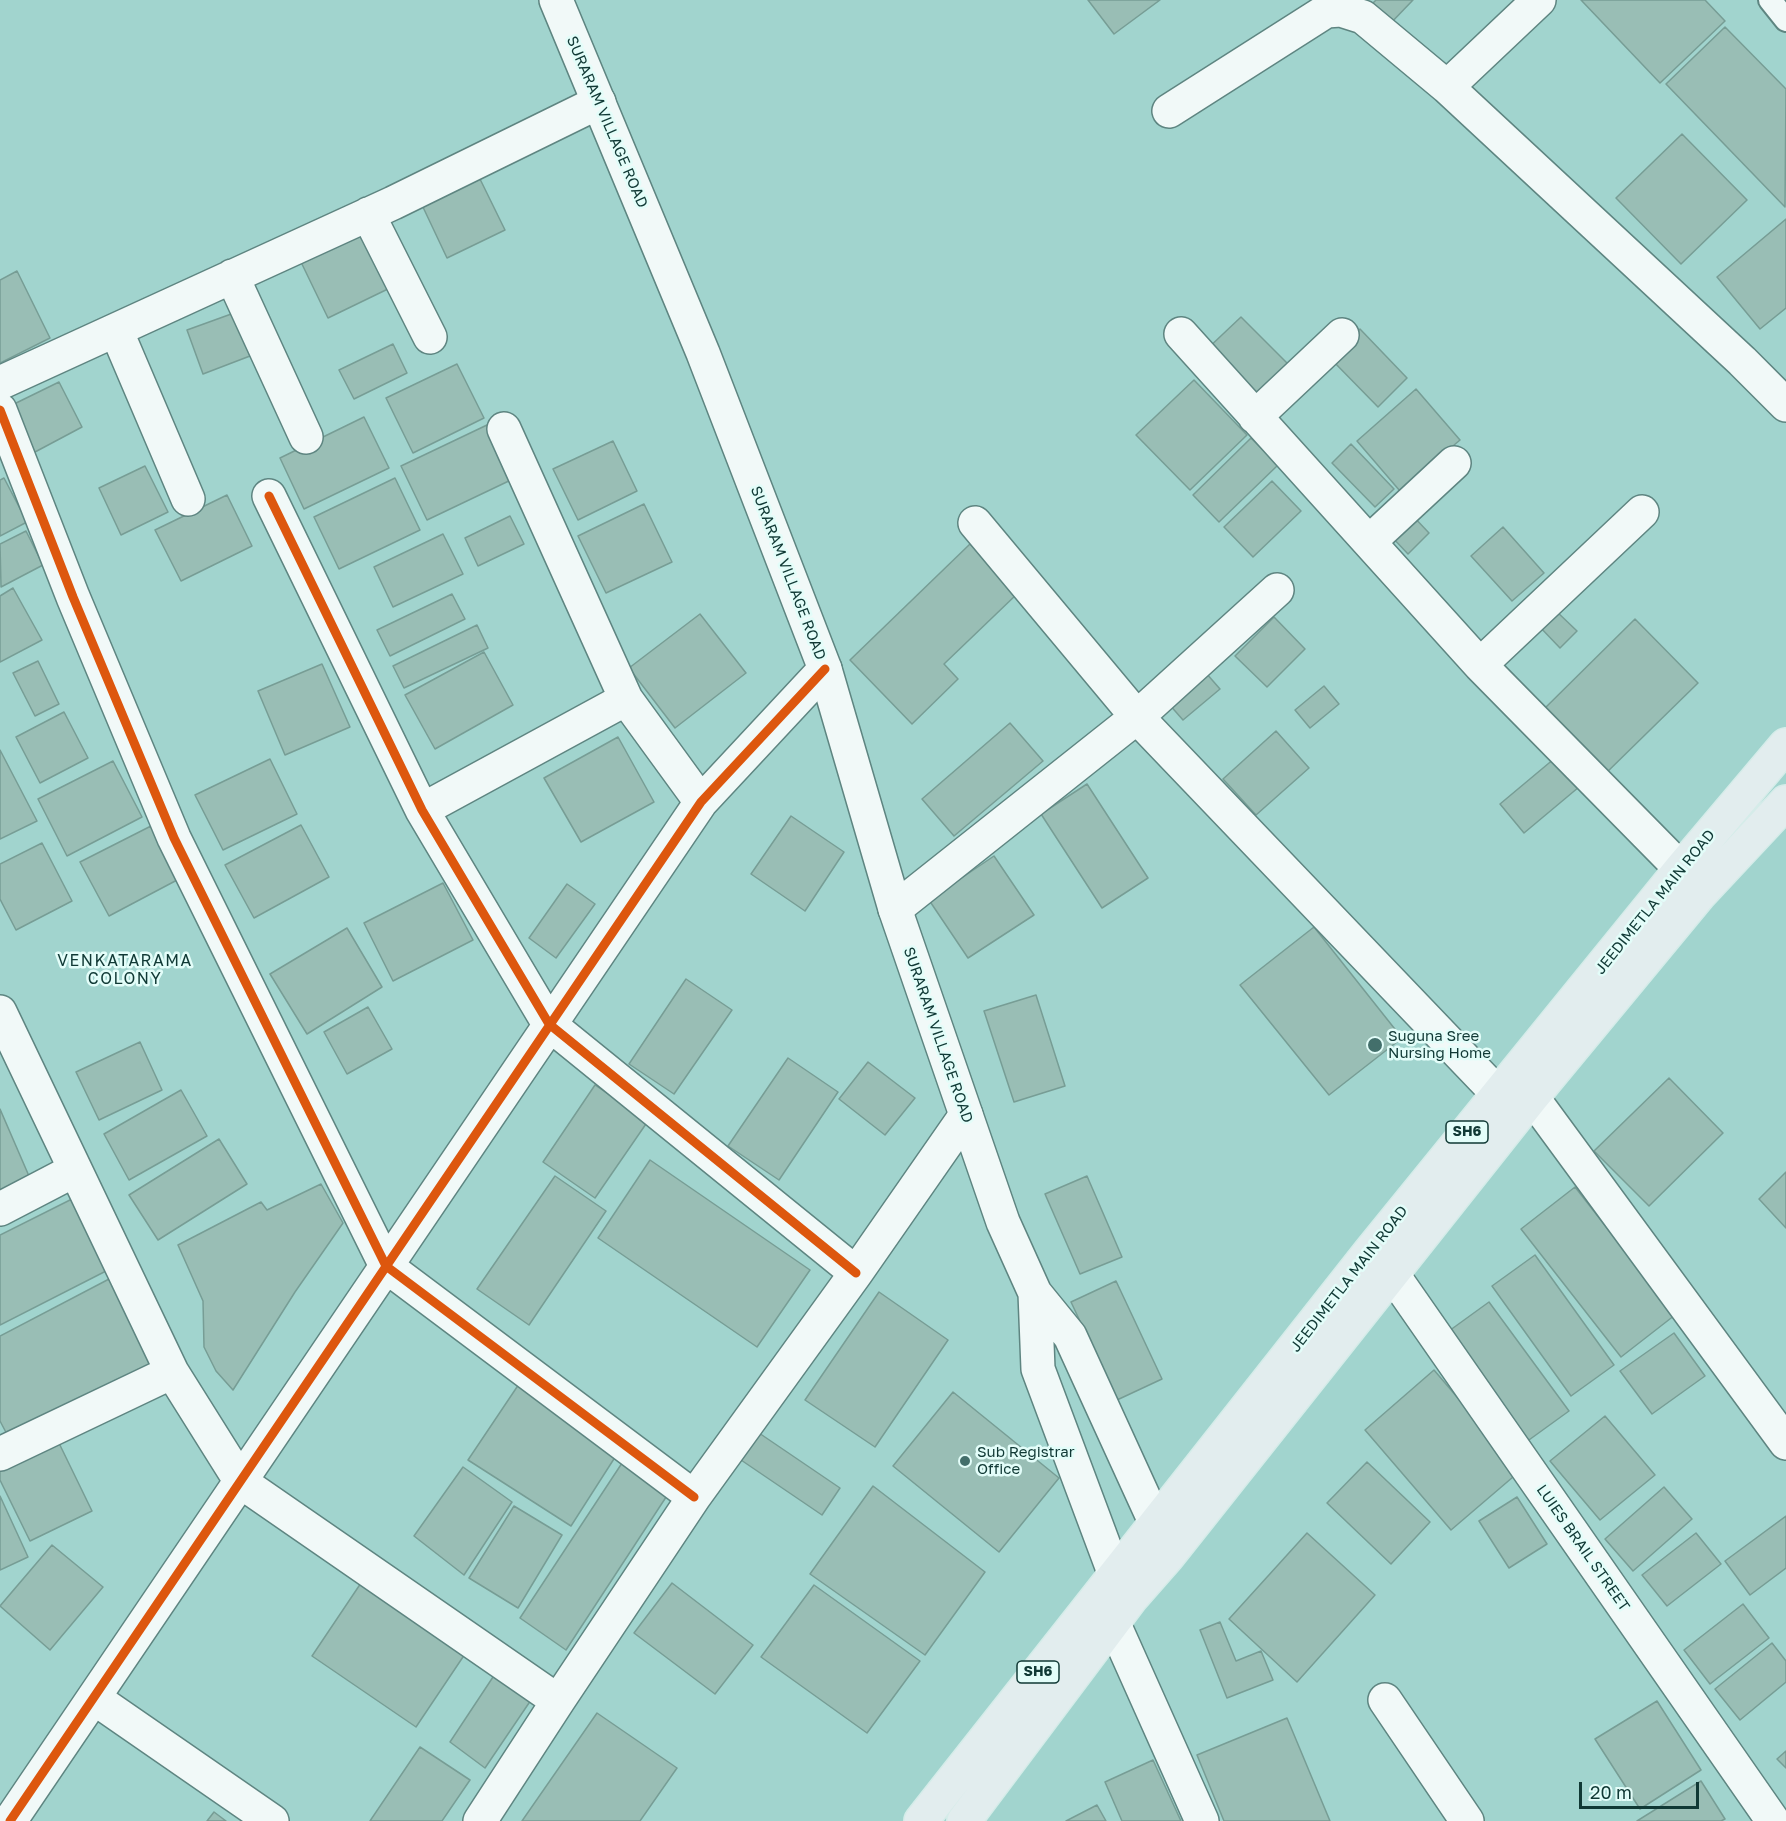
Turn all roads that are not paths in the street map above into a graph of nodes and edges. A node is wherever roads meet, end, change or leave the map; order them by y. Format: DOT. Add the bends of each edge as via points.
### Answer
graph roads {
  1 [pos="556,0"];
  2 [pos="1539,0"];
  3 [pos="1770,0"];
  4 [pos="1329,5"];
  5 [pos="1786,20"];
  6 [pos="1447,87"];
  7 [pos="599,102"];
  8 [pos="1169,111"];
  9 [pos="368,214"];
  10 [pos="232,276"];
  11 [pos="116,330"];
  12 [pos="1180,334"];
  13 [pos="1342,335"];
  14 [pos="430,337"];
  15 [pos="0,383"];
  16 [pos="1786,405"];
  17 [pos="0,410"];
  18 [pos="1255,417"];
  19 [pos="504,429"];
  20 [pos="306,437"];
  21 [pos="1455,464"];
  22 [pos="268,496"];
  23 [pos="188,499"];
  24 [pos="1642,512"];
  25 [pos="975,524"];
  26 [pos="1369,542"];
  27 [pos="1277,590"];
  28 [pos="1480,665"];
  29 [pos="825,669"];
  30 [pos="626,699"];
  31 [pos="1137,717"];
  32 [pos="1786,745"];
  33 [pos="701,802"];
  34 [pos="1786,802"];
  35 [pos="422,810"];
  36 [pos="1681,869"];
  37 [pos="896,909"];
  38 [pos="0,1012"];
  39 [pos="549,1024"];
  40 [pos="1498,1094"];
  41 [pos="1532,1097"];
  42 [pos="966,1115"];
  43 [pos="75,1170"];
  44 [pos="0,1209"];
  45 [pos="386,1266"];
  46 [pos="856,1273"];
  47 [pos="1393,1275"];
  48 [pos="1035,1293"];
  49 [pos="172,1372"];
  50 [pos="1786,1443"];
  51 [pos="0,1454"];
  52 [pos="241,1482"];
  53 [pos="694,1497"];
  54 [pos="1156,1524"];
  55 [pos="1168,1556"];
  56 [pos="1120,1598"];
  57 [pos="94,1698"];
  58 [pos="1385,1700"];
  59 [pos="558,1701"];
  60 [pos="10,1821"];
  61 [pos="272,1821"];
  62 [pos="480,1821"];
  63 [pos="921,1821"];
  64 [pos="964,1821"];
  65 [pos="1202,1821"];
  66 [pos="1467,1821"];
  67 [pos="1773,1821"];
  1 -- 7 [label="street, SURARAM VILLAGE ROAD"];
  2 -- 6 [label="street"];
  3 -- 5 [label="lane"];
  4 -- 6 [label="street" via="1363,17"];
  4 -- 8 [label="street" via="1326,11"];
  6 -- 16 [label="street"];
  7 -- 9 [label="street"];
  7 -- 29 [label="street, SURARAM VILLAGE ROAD" via="703,353"];
  9 -- 10 [label="street"];
  9 -- 14 [label="street"];
  10 -- 11 [label="street"];
  10 -- 20 [label="street"];
  11 -- 15 [label="street"];
  11 -- 23 [label="street"];
  12 -- 18 [label="street"];
  13 -- 18 [label="street"];
  17 -- 45 [label="street" via="174,838"];
  18 -- 26 [label="street"];
  19 -- 30 [label="street"];
  21 -- 26 [label="street"];
  22 -- 35 [label="street"];
  24 -- 28 [label="street"];
  25 -- 31 [label="street"];
  26 -- 28 [label="street"];
  27 -- 31 [label="street"];
  28 -- 36 [label="street"];
  29 -- 33 [label="street"];
  29 -- 37 [label="street, SURARAM VILLAGE ROAD"];
  30 -- 33 [label="street"];
  30 -- 35 [label="street"];
  31 -- 37 [label="street"];
  31 -- 40 [label="street"];
  32 -- 36 [label="main road, JEEDIMETLA MAIN ROAD / SH6"];
  33 -- 39 [label="street"];
  34 -- 41 [label="main road, JEEDIMETLA MAIN ROAD / SH6" via="1699,895"];
  35 -- 39 [label="street"];
  36 -- 40 [label="main road, JEEDIMETLA MAIN ROAD / SH6"];
  37 -- 42 [label="street, SURARAM VILLAGE ROAD"];
  38 -- 43 [label="street"];
  39 -- 45 [label="street"];
  39 -- 46 [label="street"];
  40 -- 54 [label="main road, JEEDIMETLA MAIN ROAD / SH6"];
  41 -- 47 [label="main road, JEEDIMETLA MAIN ROAD / SH6"];
  41 -- 50 [label="street"];
  42 -- 46 [label="street"];
  42 -- 48 [label="street, SURARAM VILLAGE ROAD" via="1003,1222"];
  43 -- 44 [label="street"];
  43 -- 49 [label="street"];
  45 -- 52 [label="street"];
  45 -- 53 [label="street"];
  46 -- 53 [label="street"];
  47 -- 55 [label="main road, JEEDIMETLA MAIN ROAD / SH6"];
  47 -- 67 [label="street, LUIES BRAIL STREET"];
  48 -- 54 [label="street, SURARAM VILLAGE ROAD" via="1070,1335"];
  48 -- 56 [label="street, SURARAM VILLAGE ROAD" via="1038,1369"];
  49 -- 51 [label="street"];
  49 -- 52 [label="street"];
  52 -- 57 [label="street"];
  52 -- 59 [label="street"];
  53 -- 59 [label="street"];
  54 -- 55 [label="street, SURARAM VILLAGE ROAD"];
  54 -- 56 [label="main road, JEEDIMETLA MAIN ROAD / SH6"];
  55 -- 56 [label="main road, JEEDIMETLA MAIN ROAD / SH6"];
  56 -- 63 [label="main road, JEEDIMETLA MAIN ROAD / SH6"];
  56 -- 64 [label="main road, JEEDIMETLA MAIN ROAD / SH6"];
  56 -- 65 [label="street, SURARAM VILLAGE ROAD"];
  57 -- 60 [label="street"];
  57 -- 61 [label="street"];
  58 -- 66 [label="street"];
  59 -- 62 [label="street"];
}
